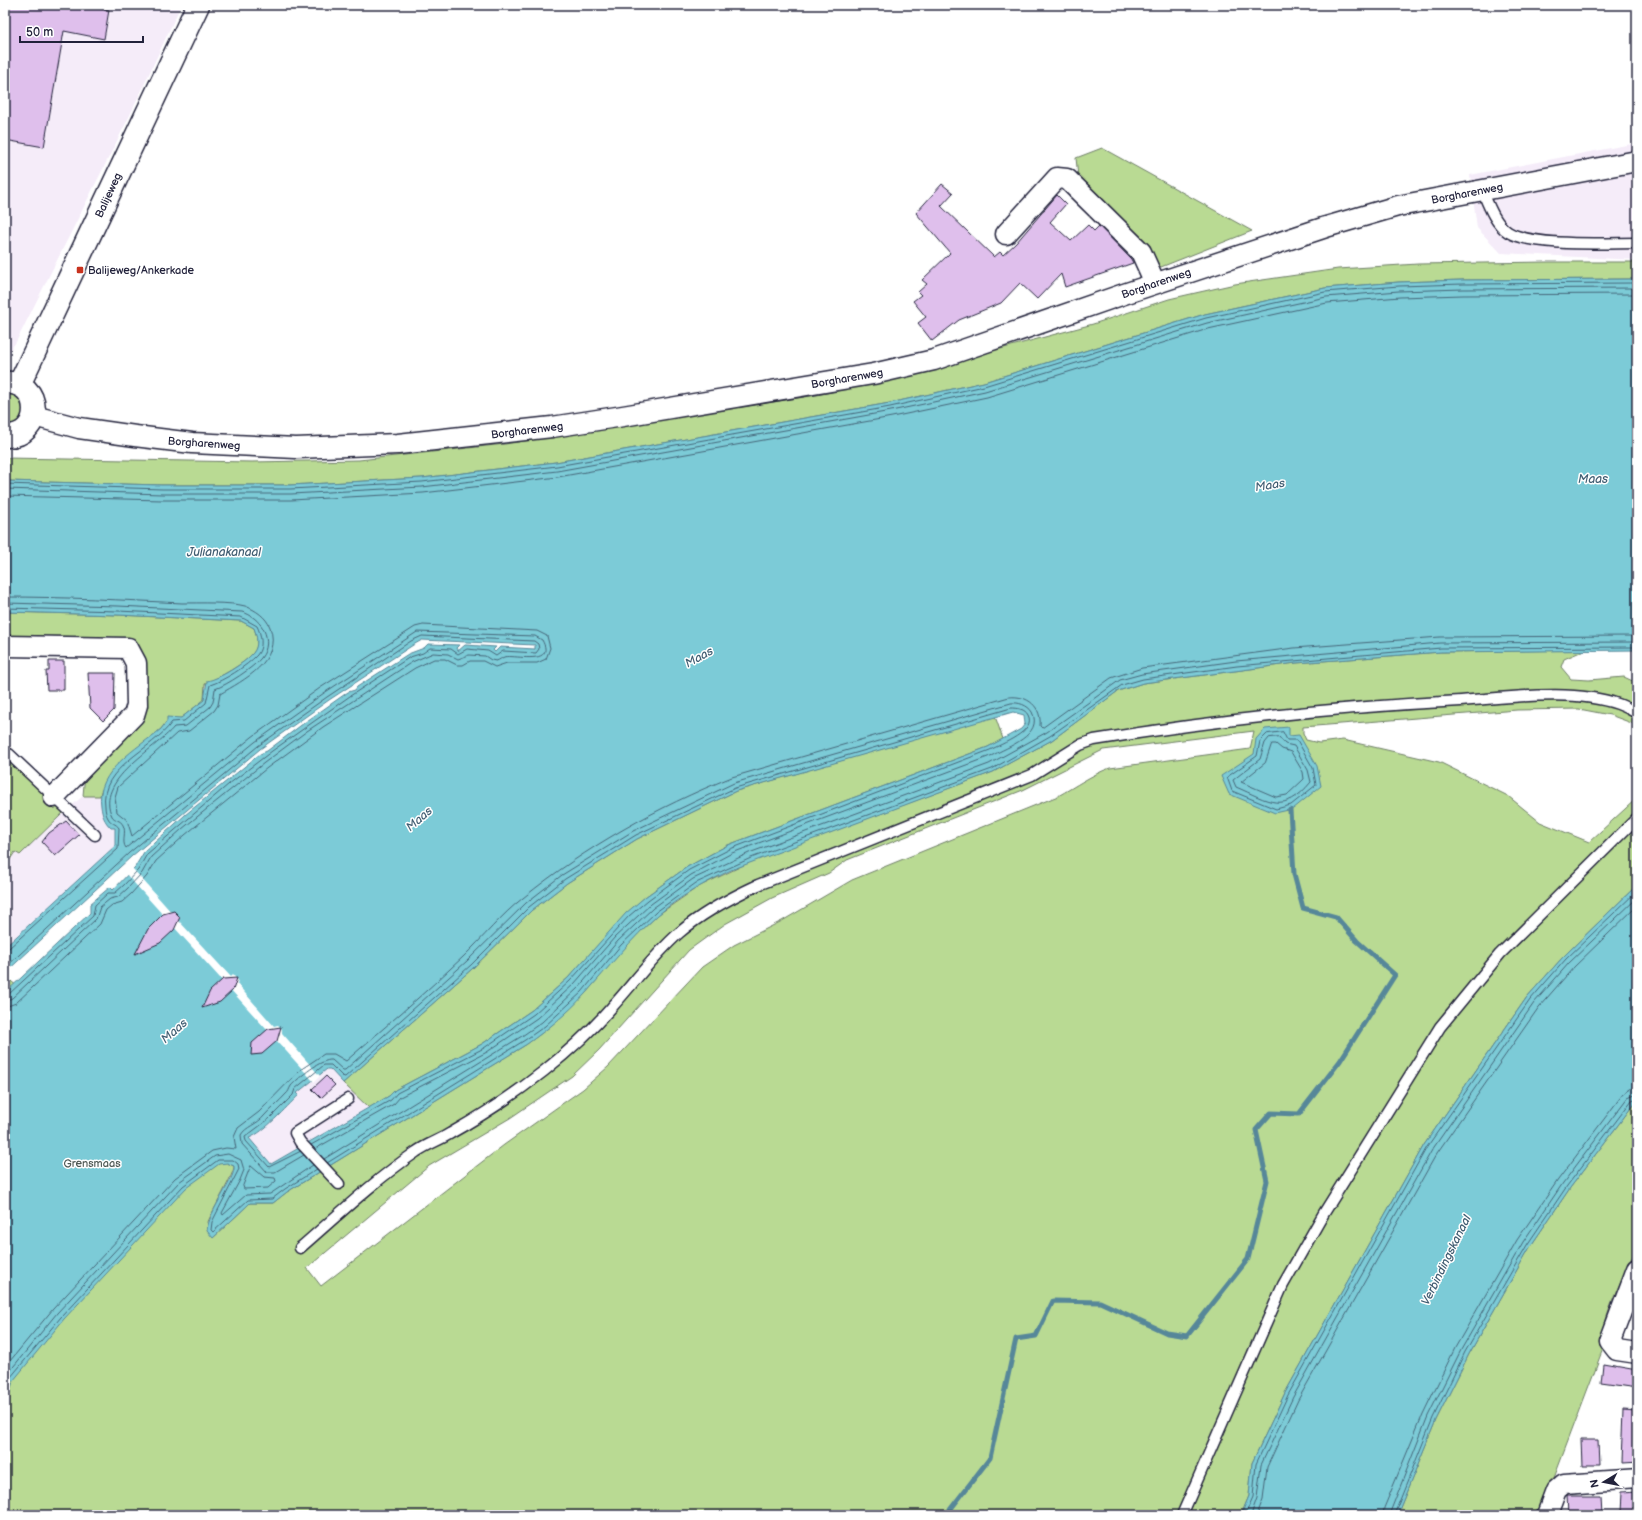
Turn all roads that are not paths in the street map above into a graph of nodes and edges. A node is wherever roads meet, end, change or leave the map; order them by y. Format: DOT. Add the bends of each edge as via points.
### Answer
graph roads {
  1 [pos="198,5"];
  2 [pos="1637,161"];
  3 [pos="1482,190"];
  4 [pos="1006,234"];
  5 [pos="1637,243"];
  6 [pos="1156,283"];
  7 [pos="12,384"];
  8 [pos="34,416"];
  9 [pos="5,436"];
  10 [pos="5,646"];
  11 [pos="1637,713"];
  12 [pos="5,753"];
  13 [pos="54,797"];
  14 [pos="1637,818"];
  15 [pos="95,835"];
  16 [pos="348,1099"];
  17 [pos="339,1184"];
  18 [pos="300,1248"];
  19 [pos="1637,1270"];
  20 [pos="1637,1352"];
  21 [pos="1637,1479"];
  22 [pos="1182,1515"];
  23 [pos="1547,1515"];
  1 -- 7 [label="street, Balijeweg"];
  2 -- 3 [label="street, Borgharenweg"];
  3 -- 5 [label="lane" via="1494,217 1508,232 1535,241"];
  3 -- 6 [label="street, Borgharenweg" via="1398,206"];
  4 -- 6 [label="street" via="1057,178 1067,179 1140,252"];
  6 -- 8 [label="street, Borgharenweg" via="934,360 873,374 552,428 398,444 296,448 192,443 79,428"];
  7 -- 8 [label="street" via="26,391 31,397"];
  8 -- 9 [label="street" via="22,433"];
  10 -- 13 [label="street" via="128,648 136,663 137,705 134,715"];
  11 -- 18 [label="lane" via="1618,704 1588,697 1436,702 1277,714 1094,740 1080,745 1032,775 758,885 702,916 679,933 642,970 587,1034 543,1072 485,1112 412,1154"];
  12 -- 13 [label="lane"];
  13 -- 15 [label="lane"];
  14 -- 22 [label="lane" via="1500,954 1440,1027 1324,1213 1283,1285"];
  16 -- 17 [label="lane" via="295,1133 300,1142"];
  19 -- 20 [label="street" via="1610,1341 1617,1350"];
  21 -- 23 [label="street" via="1564,1484 1556,1491"];
}
